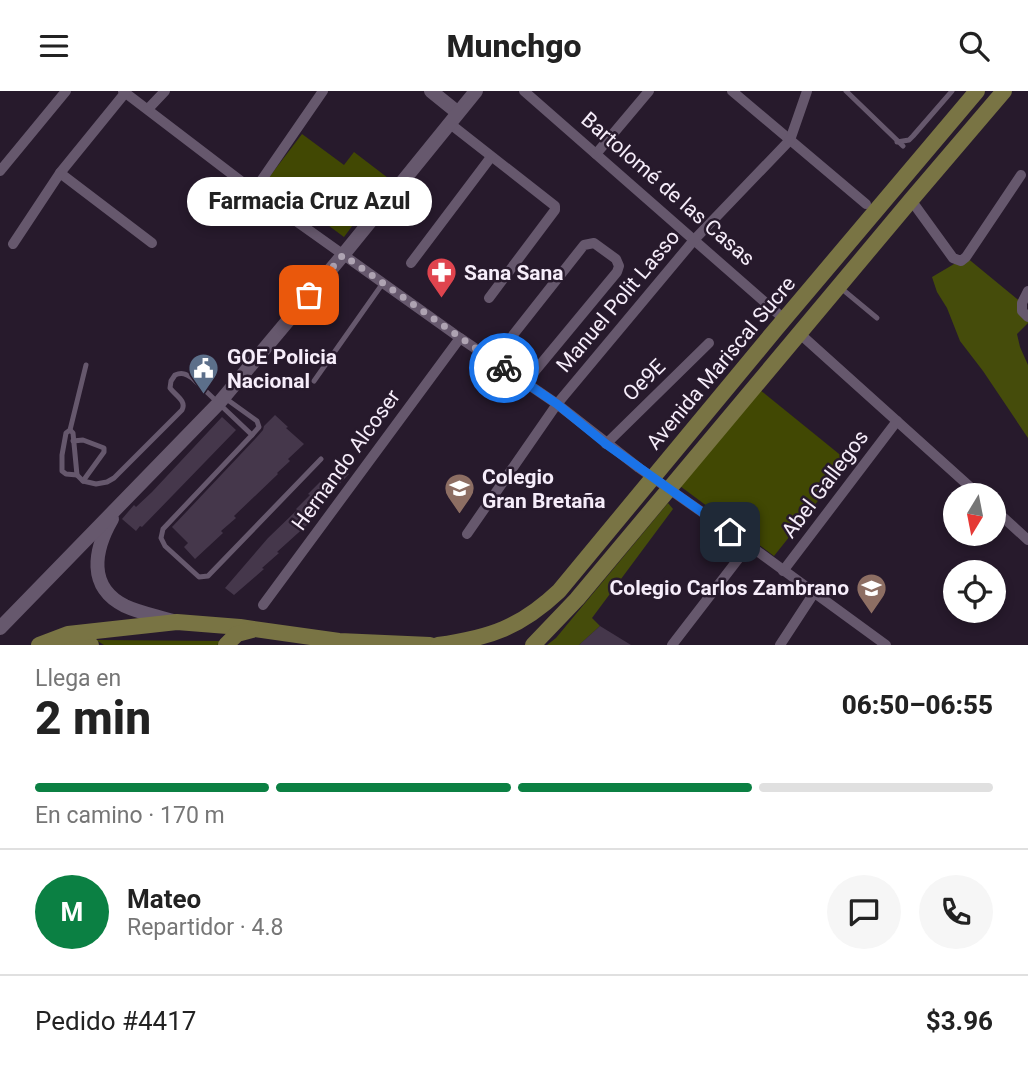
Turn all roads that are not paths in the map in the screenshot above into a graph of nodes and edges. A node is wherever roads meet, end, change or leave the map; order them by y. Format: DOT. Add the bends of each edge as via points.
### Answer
graph roads {
  1 [pos="66,91"];
  2 [pos="165,91"];
  3 [pos="323,91"];
  4 [pos="431,91"];
  5 [pos="476,91"];
  6 [pos="524,91"];
  7 [pos="649,91"];
  8 [pos="732,91"];
  9 [pos="807,91"];
  10 [pos="846,91"];
  11 [pos="952,91"];
  12 [pos="977,91"];
  13 [pos="1004,91"];
  14 [pos="124,92"];
  15 [pos="148,110"];
  16 [pos="453,118"];
  17 [pos="790,140"];
  18 [pos="596,154"];
  19 [pos="491,157"];
  20 [pos="0,171"];
  21 [pos="60,173"];
  22 [pos="1021,175"];
  23 [pos="254,191"];
  24 [pos="911,200"];
  25 [pos="866,204"];
  26 [pos="694,240"];
  27 [pos="152,243"];
  28 [pos="13,244"];
  29 [pos="343,255"];
  30 [pos="411,263"];
  31 [pos="383,283"];
  32 [pos="838,286"];
  33 [pos="1028,291"];
  34 [pos="489,297"];
  35 [pos="1028,317"];
  36 [pos="877,318"];
  37 [pos="785,319"];
  38 [pos="799,333"];
  39 [pos="513,335"];
  40 [pos="460,338"];
  41 [pos="709,343"];
  42 [pos="86,365"];
  43 [pos="314,381"];
  44 [pos="525,383"];
  45 [pos="221,400"];
  46 [pos="557,404"];
  47 [pos="897,421"];
  48 [pos="70,430"];
  49 [pos="252,435"];
  50 [pos="74,441"];
  51 [pos="606,444"];
  52 [pos="321,459"];
  53 [pos="77,475"];
  54 [pos="83,481"];
  55 [pos="966,483"];
  56 [pos="124,499"];
  57 [pos="1006,520"];
  58 [pos="467,534"];
  59 [pos="1028,540"];
  60 [pos="749,545"];
  61 [pos="783,571"];
  62 [pos="814,593"];
  63 [pos="263,605"];
  64 [pos="177,622"];
  65 [pos="0,628"];
  66 [pos="264,630"];
  67 [pos="44,643"];
  68 [pos="342,643"];
  69 [pos="472,643"];
  70 [pos="91,645"];
  71 [pos="226,645"];
  72 [pos="430,645"];
  73 [pos="439,645"];
  74 [pos="533,645"];
  75 [pos="672,645"];
  76 [pos="780,645"];
  77 [pos="886,645"];
  1 -- 20 [label="street"];
  2 -- 15 [label="street"];
  3 -- 23 [label="street"];
  4 -- 16 [label="street"];
  5 -- 16 [label="street"];
  6 -- 18 [label="street, Bartolomé de las Casas"];
  7 -- 18 [label="street"];
  8 -- 17 [label="street"];
  9 -- 17 [label="street"];
  10 -- 11 [label="lane" via="900,144 913,136"];
  12 -- 37 [label="main road, Avenida Mariscal Sucre"];
  13 -- 24 [label="main road, Avenida Mariscal Sucre"];
  14 -- 15 [label="street"];
  14 -- 21 [label="street"];
  15 -- 23 [label="street"];
  16 -- 19 [label="street"];
  16 -- 29 [label="street"];
  17 -- 25 [label="street"];
  17 -- 26 [label="street, Manuel Polit Lasso"];
  18 -- 26 [label="street, Bartolomé de las Casas"];
  19 -- 30 [label="street"];
  19 -- 34 [label="street" via="556,208"];
  21 -- 27 [label="street"];
  21 -- 28 [label="street"];
  22 -- 24 [label="street" via="961,261 953,258"];
  23 -- 29 [label="street"];
  24 -- 32 [label="main road, Avenida Mariscal Sucre"];
  26 -- 37 [label="street, Bartolomé de las Casas"];
  26 -- 46 [label="street, Manuel Polit Lasso"];
  29 -- 31 [label="street"];
  29 -- 45 [label="street"];
  31 -- 40 [label="street"];
  31 -- 43 [label="lane"];
  32 -- 36 [label="lane"];
  32 -- 38 [label="main road, Avenida Mariscal Sucre"];
  33 -- 35 [label="street" via="1022,303"];
  37 -- 69 [label="main road, Avenida Mariscal Sucre" via="559,591 527,618"];
  38 -- 47 [label="street"];
  38 -- 74 [label="main road, Avenida Mariscal Sucre" via="577,599"];
  39 -- 44 [label="street" via="584,244 597,245 618,262 617,272"];
  40 -- 44 [label="street"];
  40 -- 63 [label="street, Hernando Alcoser"];
  41 -- 51 [label="street, Oe9E"];
  42 -- 48 [label="lane"];
  44 -- 46 [label="street"];
  45 -- 49 [label="lane"];
  45 -- 49 [label="lane" via="257,421 259,427"];
  45 -- 54 [label="lane" via="185,373 174,375 170,388 183,402 182,411 114,478 96,484"];
  45 -- 56 [label="street"];
  46 -- 51 [label="street"];
  46 -- 58 [label="street, Manuel Polit Lasso"];
  47 -- 55 [label="street"];
  47 -- 61 [label="street, Abel Gallegos"];
  48 -- 50 [label="lane"];
  48 -- 53 [label="lane" via="62,471"];
  49 -- 52 [label="lane" via="161,534 165,546 199,577 208,576"];
  50 -- 53 [label="lane"];
  50 -- 54 [label="lane" via="104,448"];
  51 -- 60 [label="street"];
  53 -- 54 [label="lane"];
  56 -- 64 [label="street" via="100,543 97,557 103,587 123,605"];
  56 -- 65 [label="street"];
  57 -- 59 [label="street"];
  60 -- 61 [label="street"];
  60 -- 75 [label="street"];
  61 -- 62 [label="street"];
  62 -- 76 [label="street"];
  62 -- 77 [label="street"];
  64 -- 66 [label="main road"];
  64 -- 67 [label="main road" via="68,634"];
  66 -- 68 [label="main road"];
  66 -- 71 [label="main road" via="237,634"];
  67 -- 70 [label="main road"];
  68 -- 72 [label="main road"];
  69 -- 73 [label="main road, Avenida Mariscal Sucre"];
}
